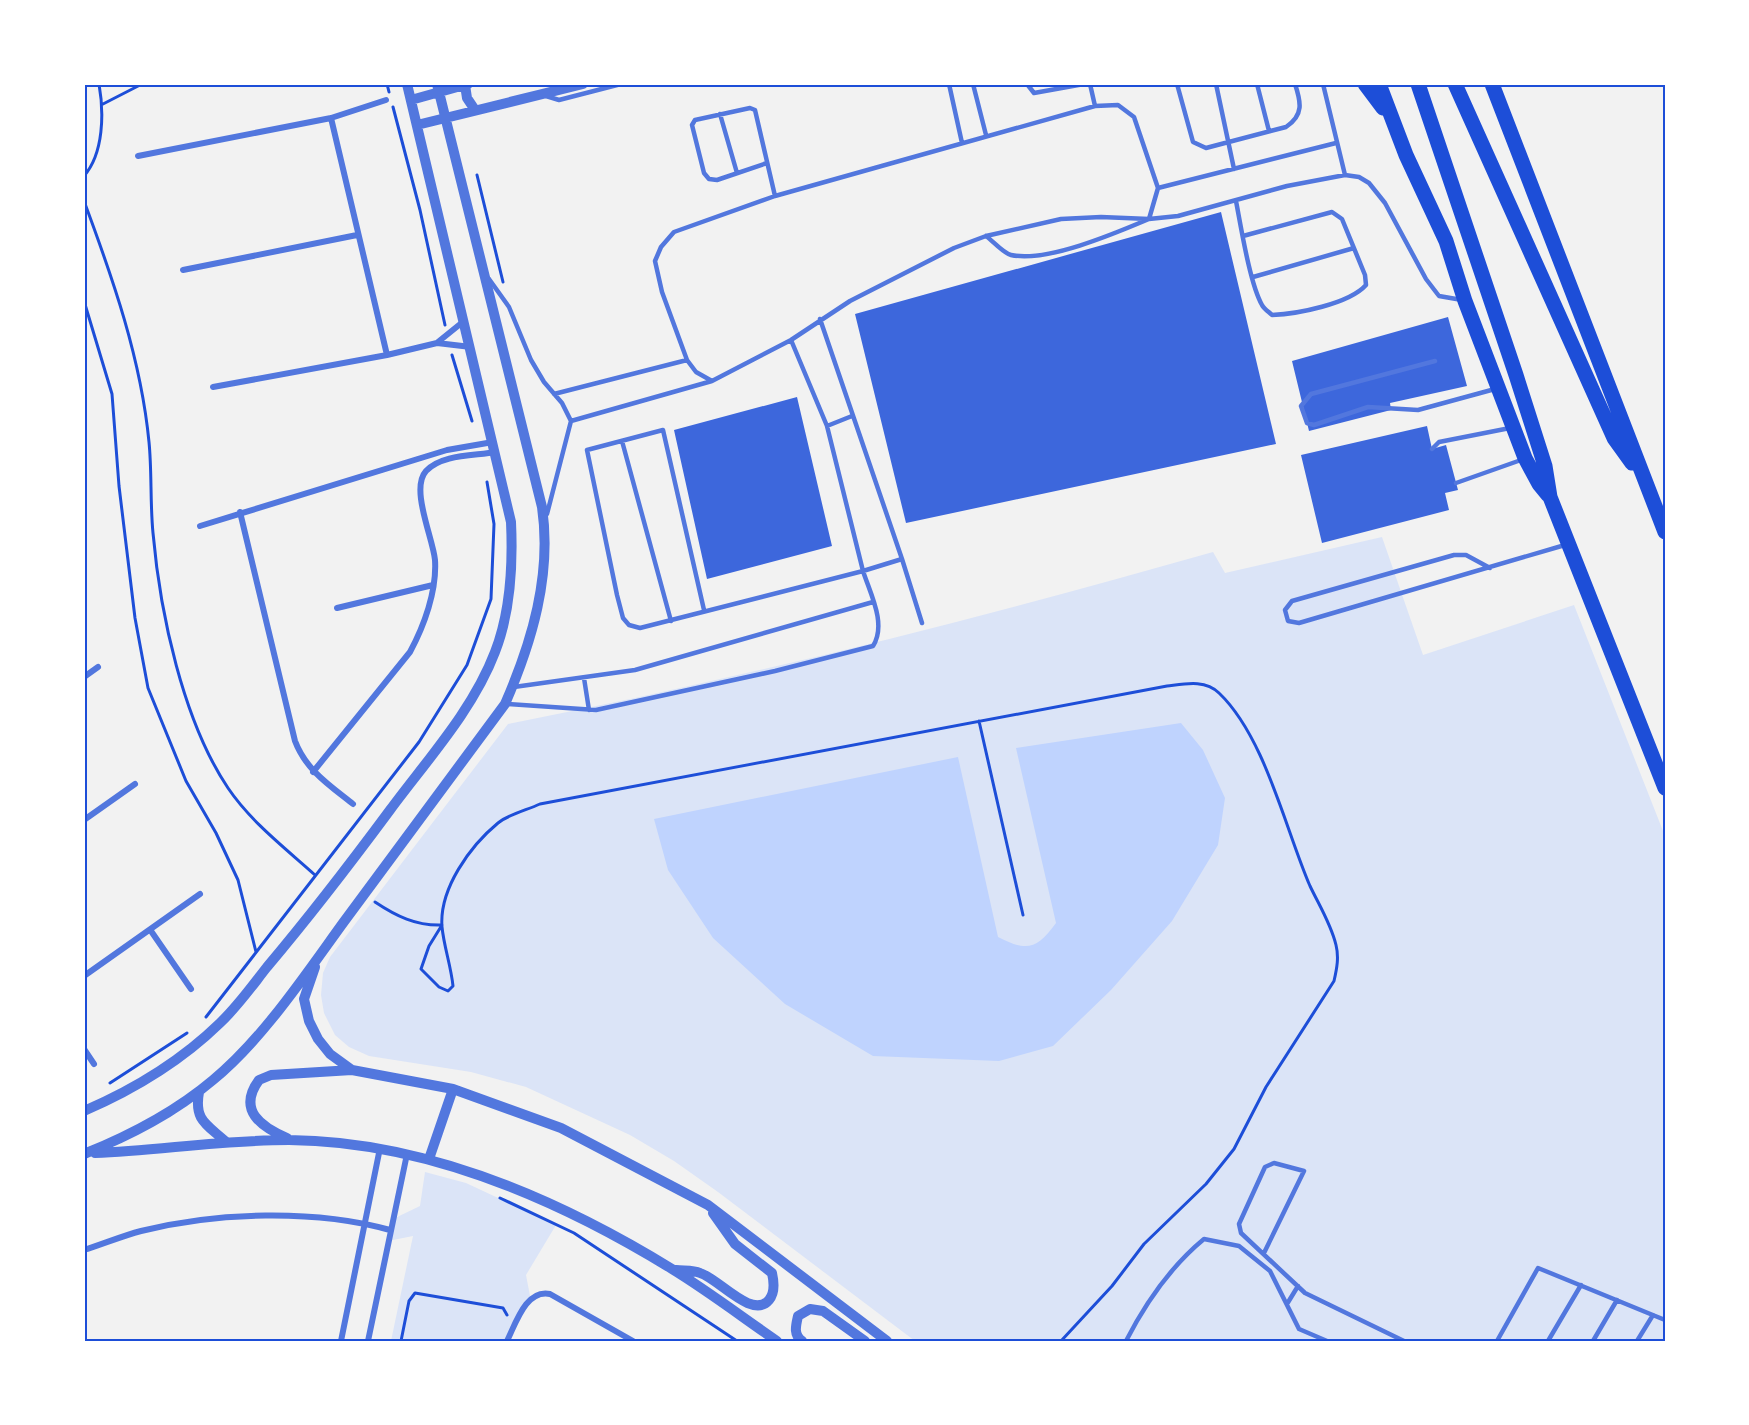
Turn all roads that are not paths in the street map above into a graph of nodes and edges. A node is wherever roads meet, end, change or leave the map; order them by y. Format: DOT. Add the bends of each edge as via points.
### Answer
graph roads {
  1 [pos="407,84"];
  2 [pos="466,84"];
  3 [pos="583,84"];
  4 [pos="621,84"];
  5 [pos="949,84"];
  6 [pos="973,84"];
  7 [pos="1027,84"];
  8 [pos="1084,84"];
  9 [pos="1090,84"];
  10 [pos="1177,84"];
  11 [pos="1216,84"];
  12 [pos="1257,84"];
  13 [pos="1295,84"];
  14 [pos="1323,84"];
  15 [pos="1365,84"];
  16 [pos="1379,84"];
  17 [pos="1418,84"];
  18 [pos="1455,84"];
  19 [pos="1492,84"];
  20 [pos="1066,86"];
  21 [pos="439,88"];
  22 [pos="540,94"];
  23 [pos="387,100"];
  24 [pos="411,100"];
  25 [pos="1095,106"];
  26 [pos="475,110"];
  27 [pos="720,114"];
  28 [pos="1390,116"];
  29 [pos="331,118"];
  30 [pos="446,118"];
  31 [pos="417,125"];
  32 [pos="1269,131"];
  33 [pos="986,135"];
  34 [pos="1228,142"];
  35 [pos="962,143"];
  36 [pos="1336,143"];
  37 [pos="138,156"];
  38 [pos="767,163"];
  39 [pos="1234,169"];
  40 [pos="737,173"];
  41 [pos="1345,176"];
  42 [pos="1158,188"];
  43 [pos="775,196"];
  44 [pos="1236,201"];
  45 [pos="1149,219"];
  46 [pos="357,235"];
  47 [pos="986,236"];
  48 [pos="1243,236"];
  49 [pos="1354,248"];
  50 [pos="183,270"];
  51 [pos="484,272"];
  52 [pos="1253,277"];
  53 [pos="1465,300"];
  54 [pos="820,319"];
  55 [pos="464,321"];
  56 [pos="448,339"];
  57 [pos="791,340"];
  58 [pos="471,347"];
  59 [pos="387,355"];
  60 [pos="687,360"];
  61 [pos="1435,361"];
  62 [pos="712,381"];
  63 [pos="213,387"];
  64 [pos="1498,388"];
  65 [pos="554,394"];
  66 [pos="852,416"];
  67 [pos="571,421"];
  68 [pos="827,426"];
  69 [pos="1513,427"];
  70 [pos="622,441"];
  71 [pos="495,447"];
  72 [pos="1432,449"];
  73 [pos="1525,458"];
  74 [pos="1645,480"];
  75 [pos="1456,483"];
  76 [pos="1550,497"];
  77 [pos="240,512"];
  78 [pos="544,522"];
  79 [pos="200,526"];
  80 [pos="1665,532"];
  81 [pos="1570,543"];
  82 [pos="903,559"];
  83 [pos="1490,568"];
  84 [pos="863,571"];
  85 [pos="433,585"];
  86 [pos="873,602"];
  87 [pos="337,608"];
  88 [pos="704,610"];
  89 [pos="671,621"];
  90 [pos="922,623"];
  91 [pos="98,667"];
  92 [pos="84,677"];
  93 [pos="584,678"];
  94 [pos="512,687"];
  95 [pos="505,704"];
  96 [pos="589,710"];
  97 [pos="313,772"];
  98 [pos="135,783"];
  99 [pos="1665,788"];
  100 [pos="353,804"];
  101 [pos="84,820"];
  102 [pos="200,894"];
  103 [pos="151,931"];
  104 [pos="320,956"];
  105 [pos="84,976"];
  106 [pos="191,989"];
  107 [pos="84,1049"];
  108 [pos="94,1064"];
  109 [pos="352,1070"];
  110 [pos="453,1089"];
  111 [pos="199,1092"];
  112 [pos="84,1111"];
  113 [pos="291,1140"];
  114 [pos="225,1142"];
  115 [pos="380,1148"];
  116 [pos="407,1153"];
  117 [pos="85,1154"];
  118 [pos="429,1159"];
  119 [pos="708,1205"];
  120 [pos="365,1223"];
  121 [pos="390,1230"];
  122 [pos="84,1250"];
  123 [pos="1264,1253"];
  124 [pos="673,1269"];
  125 [pos="1581,1285"];
  126 [pos="1298,1286"];
  127 [pos="1617,1300"];
  128 [pos="1287,1305"];
  129 [pos="1653,1315"];
  130 [pos="1665,1320"];
  131 [pos="341,1341"];
  132 [pos="368,1341"];
  133 [pos="507,1341"];
  134 [pos="633,1341"];
  135 [pos="777,1341"];
  136 [pos="802,1341"];
  137 [pos="866,1341"];
  138 [pos="887,1341"];
  139 [pos="1126,1341"];
  140 [pos="1327,1341"];
  141 [pos="1404,1341"];
  142 [pos="1497,1341"];
  143 [pos="1548,1341"];
  144 [pos="1593,1341"];
  145 [pos="1637,1341"];
  1 -- 24 [label="street"];
  2 -- 21 [label="street"];
  2 -- 26 [label="street" via="467,98"];
  3 -- 22 [label="street"];
  4 -- 22 [label="lane" via="559,100"];
  5 -- 35 [label="lane"];
  6 -- 33 [label="lane"];
  7 -- 20 [label="lane" via="1034,93"];
  8 -- 20 [label="lane"];
  9 -- 25 [label="lane"];
  10 -- 34 [label="lane" via="1193,142 1206,148"];
  11 -- 34 [label="lane"];
  12 -- 32 [label="lane"];
  13 -- 32 [label="lane" via="1301,104 1296,120"];
  14 -- 36 [label="lane"];
  15 -- 28 [label="highway"];
  16 -- 28 [label="highway"];
  17 -- 76 [label="highway" via="1516,375 1545,466"];
  18 -- 74 [label="highway" via="1614,438"];
  19 -- 74 [label="highway"];
  21 -- 24 [label="street"];
  21 -- 30 [label="street"];
  22 -- 26 [label="street"];
  23 -- 29 [label="street"];
  24 -- 31 [label="street"];
  25 -- 33 [label="lane"];
  25 -- 42 [label="lane" via="1118,105 1134,117"];
  26 -- 30 [label="street"];
  27 -- 38 [label="lane" via="755,110"];
  27 -- 40 [label="lane"];
  27 -- 40 [label="lane" via="694,120 692,125 704,173 717,180"];
  28 -- 53 [label="highway" via="1446,241"];
  29 -- 37 [label="street"];
  29 -- 46 [label="street"];
  30 -- 31 [label="street"];
  30 -- 51 [label="street"];
  31 -- 55 [label="street"];
  32 -- 34 [label="lane"];
  33 -- 35 [label="lane"];
  34 -- 39 [label="lane"];
  35 -- 43 [label="lane"];
  36 -- 39 [label="lane"];
  36 -- 41 [label="lane"];
  38 -- 40 [label="lane"];
  38 -- 43 [label="lane"];
  39 -- 42 [label="lane"];
  41 -- 44 [label="lane" via="1287,186"];
  41 -- 53 [label="lane" via="1369,183 1385,203 1439,296"];
  42 -- 45 [label="lane"];
  43 -- 60 [label="lane" via="674,232 660,247 655,261"];
  44 -- 45 [label="lane"];
  44 -- 48 [label="lane"];
  45 -- 47 [label="lane" via="1061,219"];
  45 -- 47 [label="lane" via="1097,242 1043,253 1010,255"];
  46 -- 50 [label="street"];
  46 -- 59 [label="street"];
  47 -- 54 [label="lane" via="954,248"];
  48 -- 49 [label="lane" via="1332,212 1342,219"];
  48 -- 52 [label="lane"];
  49 -- 52 [label="lane"];
  49 -- 52 [label="lane" via="1366,285 1360,292 1318,307 1272,315 1262,306"];
  51 -- 65 [label="lane" via="509,307 531,360"];
  51 -- 78 [label="street"];
  53 -- 64 [label="highway"];
  54 -- 57 [label="lane"];
  54 -- 66 [label="lane"];
  55 -- 56 [label="street"];
  55 -- 58 [label="street"];
  56 -- 58 [label="street"];
  56 -- 59 [label="street"];
  57 -- 62 [label="lane"];
  57 -- 68 [label="lane"];
  58 -- 71 [label="street"];
  59 -- 63 [label="street"];
  60 -- 62 [label="lane" via="696,372"];
  60 -- 65 [label="lane"];
  61 -- 64 [label="lane" via="1311,394 1301,406 1304,417 1314,425 1368,407 1418,410"];
  62 -- 67 [label="lane"];
  64 -- 69 [label="highway"];
  65 -- 67 [label="lane"];
  66 -- 68 [label="lane"];
  66 -- 82 [label="lane"];
  67 -- 78 [label="lane"];
  68 -- 84 [label="lane"];
  69 -- 72 [label="lane" via="1439,442"];
  69 -- 73 [label="highway"];
  70 -- 88 [label="lane" via="663,430"];
  70 -- 89 [label="lane"];
  70 -- 89 [label="lane" via="587,450 623,618 640,628"];
  71 -- 77 [label="street" via="447,450"];
  71 -- 85 [label="street" via="482,455 441,462 423,474 420,490 435,561"];
  71 -- 112 [label="street" via="508,503 512,546 505,620 490,665 459,718 318,908 222,1022 158,1074"];
  73 -- 75 [label="lane"];
  73 -- 76 [label="highway"];
  74 -- 80 [label="highway"];
  76 -- 81 [label="highway"];
  77 -- 79 [label="street"];
  77 -- 97 [label="street" via="295,741"];
  78 -- 94 [label="street" via="538,603"];
  81 -- 83 [label="lane"];
  81 -- 99 [label="highway"];
  82 -- 84 [label="lane"];
  82 -- 90 [label="lane"];
  83 -- 83 [label="lane" via="1299,623 1288,621 1285,610 1292,601 1454,555 1466,555"];
  84 -- 86 [label="lane"];
  84 -- 88 [label="lane"];
  85 -- 87 [label="street"];
  85 -- 97 [label="street" via="422,630 410,652"];
  86 -- 93 [label="lane" via="635,670"];
  86 -- 96 [label="lane" via="879,622 873,646"];
  88 -- 89 [label="lane"];
  91 -- 92 [label="street"];
  93 -- 94 [label="lane"];
  93 -- 96 [label="lane"];
  94 -- 95 [label="street"];
  95 -- 96 [label="lane"];
  95 -- 104 [label="street"];
  97 -- 100 [label="street"];
  98 -- 101 [label="street"];
  102 -- 103 [label="street"];
  103 -- 105 [label="street"];
  103 -- 106 [label="street"];
  104 -- 109 [label="street" via="304,999 309,1021 330,1054"];
  104 -- 111 [label="street" via="250,1044"];
  107 -- 108 [label="street"];
  109 -- 110 [label="street"];
  109 -- 113 [label="street" via="271,1075 259,1080 251,1098 256,1118 269,1131"];
  110 -- 118 [label="street"];
  110 -- 119 [label="street" via="561,1128"];
  111 -- 114 [label="street" via="196,1108 200,1118"];
  111 -- 117 [label="street" via="137,1132"];
  113 -- 114 [label="street"];
  113 -- 115 [label="street"];
  114 -- 117 [label="street"];
  115 -- 116 [label="street"];
  115 -- 120 [label="street"];
  116 -- 118 [label="street"];
  116 -- 121 [label="street"];
  118 -- 124 [label="street" via="538,1198"];
  119 -- 124 [label="street" via="735,1244 772,1273 770,1299 761,1306 750,1306 700,1273"];
  119 -- 138 [label="street"];
  120 -- 121 [label="street"];
  120 -- 122 [label="street" via="228,1217 141,1231"];
  120 -- 131 [label="street"];
  121 -- 132 [label="street"];
  123 -- 123 [label="lane" via="1299,1181 1304,1171 1274,1163 1265,1167 1239,1224 1241,1233"];
  123 -- 126 [label="lane"];
  124 -- 135 [label="street"];
  125 -- 127 [label="lane"];
  125 -- 142 [label="lane" via="1538,1268"];
  125 -- 143 [label="lane"];
  126 -- 128 [label="lane"];
  126 -- 141 [label="lane"];
  127 -- 129 [label="lane"];
  127 -- 144 [label="lane"];
  128 -- 139 [label="lane" via="1270,1271 1239,1246 1204,1239 1182,1258 1144,1306"];
  128 -- 140 [label="lane" via="1299,1329"];
  129 -- 130 [label="lane"];
  129 -- 145 [label="lane"];
  133 -- 134 [label="street" via="531,1296 541,1292"];
  136 -- 137 [label="street" via="795,1329 798,1316 810,1309 823,1311"];
}
